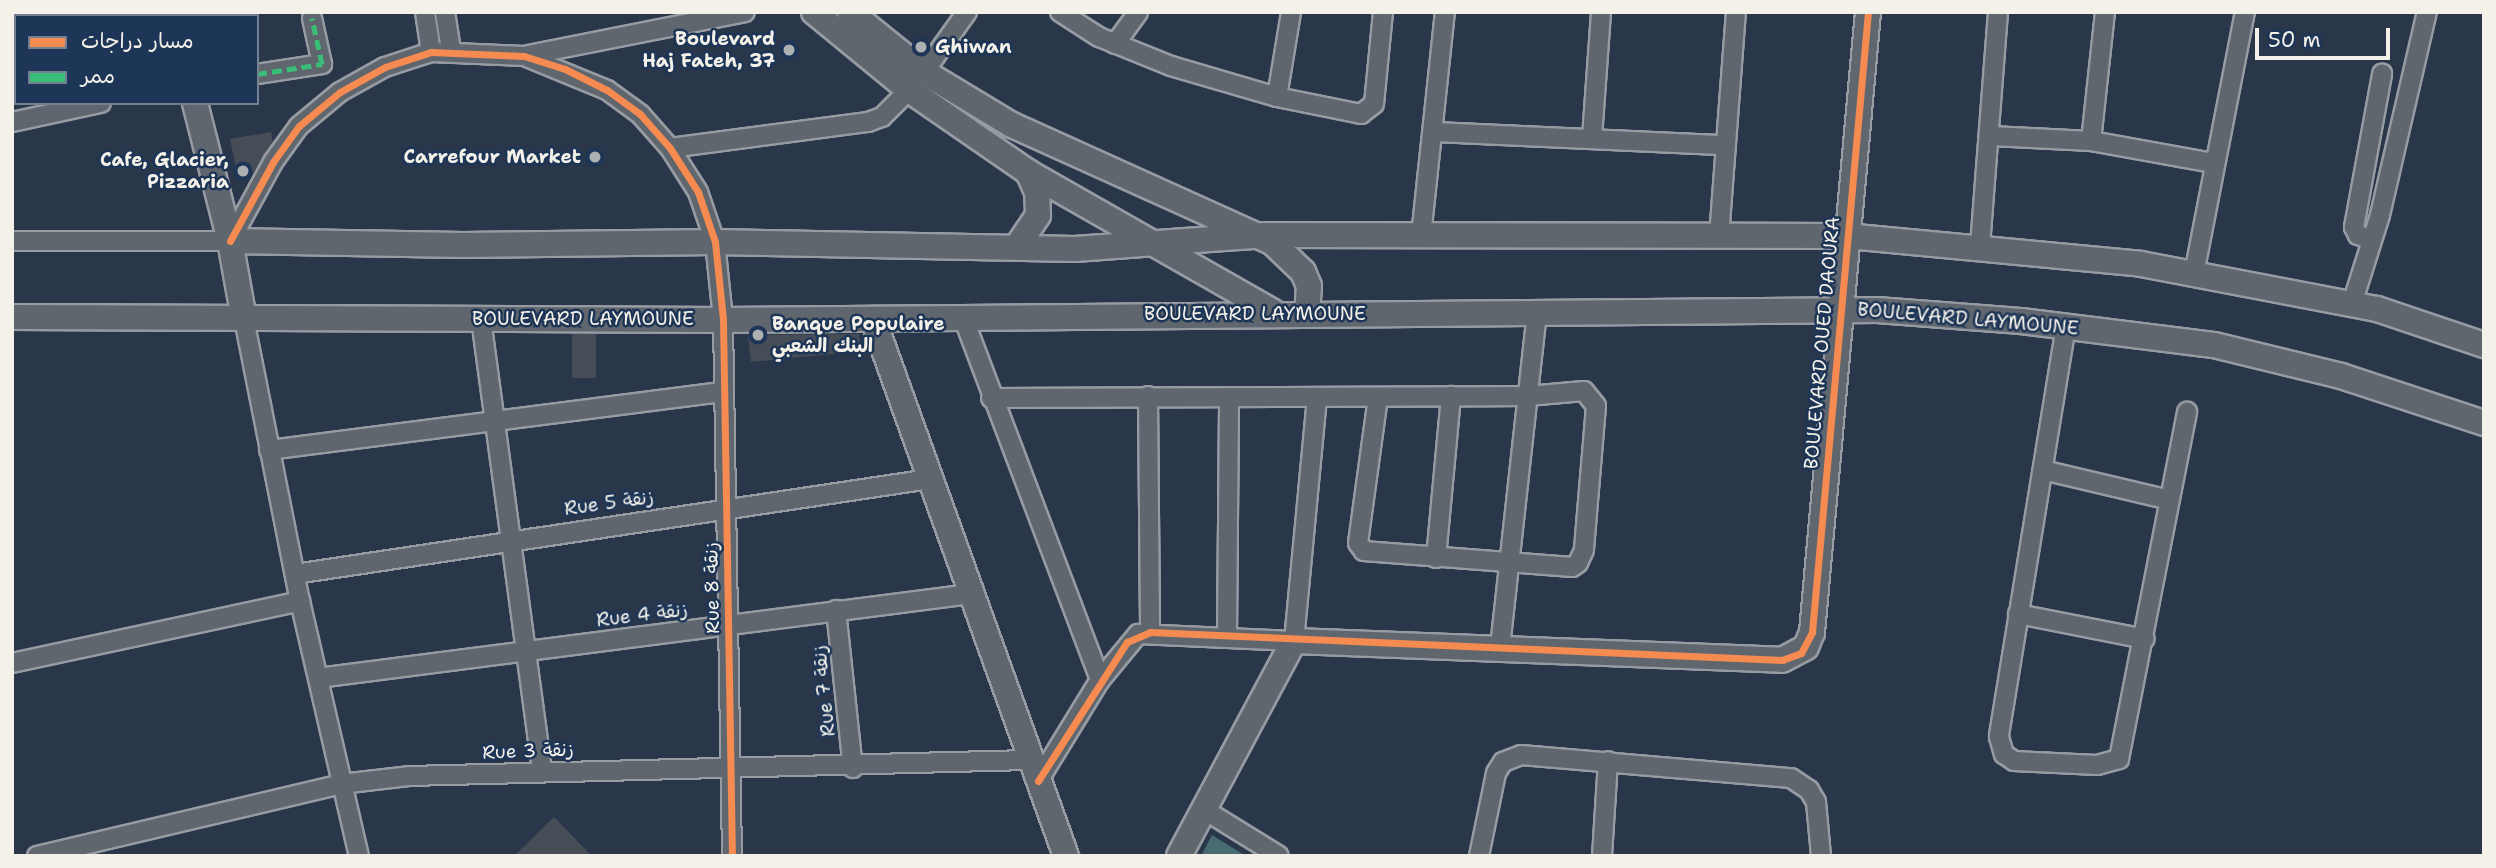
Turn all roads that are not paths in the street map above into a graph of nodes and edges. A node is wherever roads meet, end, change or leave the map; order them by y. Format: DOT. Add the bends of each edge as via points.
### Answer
graph roads {
  1 [pos="425,12"];
  2 [pos="445,12"];
  3 [pos="744,12"];
  4 [pos="814,12"];
  5 [pos="850,12"];
  6 [pos="967,12"];
  7 [pos="1060,12"];
  8 [pos="1138,12"];
  9 [pos="1291,12"];
  10 [pos="1382,12"];
  11 [pos="1445,12"];
  12 [pos="1601,12"];
  13 [pos="1736,12"];
  14 [pos="1868,12"];
  15 [pos="1998,12"];
  16 [pos="2105,12"];
  17 [pos="2245,12"];
  18 [pos="2427,12"];
  19 [pos="312,18"];
  20 [pos="1115,44"];
  21 [pos="451,49"];
  22 [pos="431,52"];
  23 [pos="524,56"];
  24 [pos="259,74"];
  25 [pos="2382,74"];
  26 [pos="917,81"];
  27 [pos="1277,97"];
  28 [pos="92,105"];
  29 [pos="196,105"];
  30 [pos="12,122"];
  31 [pos="1436,132"];
  32 [pos="1990,136"];
  33 [pos="1592,138"];
  34 [pos="2091,141"];
  35 [pos="1725,145"];
  36 [pos="670,148"];
  37 [pos="2213,163"];
  38 [pos="1028,172"];
  39 [pos="1254,235"];
  40 [pos="1421,236"];
  41 [pos="1847,236"];
  42 [pos="1719,237"];
  43 [pos="2369,239"];
  44 [pos="12,241"];
  45 [pos="230,241"];
  46 [pos="715,242"];
  47 [pos="1018,245"];
  48 [pos="1156,246"];
  49 [pos="1980,246"];
  50 [pos="2194,274"];
  51 [pos="2352,304"];
  52 [pos="1842,309"];
  53 [pos="1275,313"];
  54 [pos="1307,314"];
  55 [pos="1537,314"];
  56 [pos="12,317"];
  57 [pos="963,317"];
  58 [pos="244,318"];
  59 [pos="481,319"];
  60 [pos="873,319"];
  61 [pos="723,320"];
  62 [pos="2066,326"];
  63 [pos="2484,345"];
  64 [pos="722,392"];
  65 [pos="1148,396"];
  66 [pos="1451,396"];
  67 [pos="1528,396"];
  68 [pos="1229,397"];
  69 [pos="1317,397"];
  70 [pos="1378,397"];
  71 [pos="991,398"];
  72 [pos="2188,412"];
  73 [pos="491,420"];
  74 [pos="2484,423"];
  75 [pos="269,450"];
  76 [pos="2043,470"];
  77 [pos="930,479"];
  78 [pos="2170,500"];
  79 [pos="726,509"];
  80 [pos="509,539"];
  81 [pos="1436,558"];
  82 [pos="1509,563"];
  83 [pos="295,574"];
  84 [pos="971,594"];
  85 [pos="300,601"];
  86 [pos="836,610"];
  87 [pos="2018,614"];
  88 [pos="729,625"];
  89 [pos="1150,632"];
  90 [pos="1227,636"];
  91 [pos="2145,639"];
  92 [pos="1294,640"];
  93 [pos="1500,647"];
  94 [pos="524,650"];
  95 [pos="12,663"];
  96 [pos="318,678"];
  97 [pos="1100,680"];
  98 [pos="1608,761"];
  99 [pos="731,768"];
  100 [pos="853,768"];
  101 [pos="542,771"];
  102 [pos="1033,771"];
  103 [pos="341,784"];
  104 [pos="1203,810"];
  105 [pos="37,856"];
  106 [pos="359,856"];
  107 [pos="732,856"];
  108 [pos="1066,856"];
  109 [pos="1179,856"];
  110 [pos="1279,856"];
  111 [pos="1479,856"];
  112 [pos="1602,856"];
  113 [pos="1821,856"];
  1 -- 22 [label="street"];
  2 -- 21 [label="street"];
  3 -- 23 [label="street"];
  4 -- 26 [label="street"];
  5 -- 26 [label="street"];
  6 -- 26 [label="street"];
  7 -- 20 [label="street"];
  8 -- 20 [label="street"];
  9 -- 27 [label="street"];
  10 -- 27 [label="street" via="1374,104 1369,112"];
  11 -- 31 [label="street"];
  12 -- 33 [label="street"];
  13 -- 35 [label="street"];
  14 -- 41 [label="street, BOULEVARD OUED DAOURA"];
  15 -- 32 [label="street"];
  16 -- 34 [label="street"];
  17 -- 37 [label="street"];
  18 -- 43 [label="street" via="2380,215"];
  19 -- 24 [label="street" via="322,64"];
  20 -- 27 [label="street"];
  21 -- 22 [label="street"];
  21 -- 23 [label="street"];
  22 -- 45 [label="street" via="385,67 340,92 299,126 273,162"];
  23 -- 36 [label="street, Rue 8 زنقة" via="607,90 639,114"];
  25 -- 43 [label="street" via="2354,227 2358,235"];
  26 -- 36 [label="street" via="882,117 868,122"];
  26 -- 38 [label="street"];
  26 -- 39 [label="street"];
  28 -- 30 [label="street"];
  29 -- 45 [label="street"];
  31 -- 33 [label="street"];
  31 -- 40 [label="street"];
  32 -- 34 [label="street"];
  32 -- 49 [label="street"];
  33 -- 35 [label="street"];
  34 -- 37 [label="street"];
  35 -- 42 [label="street"];
  36 -- 46 [label="street, Rue 8 زنقة" via="698,192"];
  37 -- 50 [label="street"];
  38 -- 47 [label="street" via="1037,192 1038,215"];
  38 -- 48 [label="street"];
  39 -- 40 [label="street"];
  39 -- 48 [label="street"];
  39 -- 54 [label="street" via="1290,256 1303,272 1309,286"];
  40 -- 42 [label="street"];
  41 -- 42 [label="street"];
  41 -- 49 [label="street"];
  41 -- 52 [label="street, BOULEVARD OUED DAOURA"];
  43 -- 51 [label="street"];
  44 -- 45 [label="street"];
  45 -- 46 [label="street" via="463,245"];
  45 -- 58 [label="street"];
  46 -- 47 [label="street"];
  46 -- 61 [label="street, Rue 8 زنقة"];
  47 -- 48 [label="street" via="1075,249"];
  48 -- 53 [label="street"];
  49 -- 50 [label="street" via="2091,256"];
  50 -- 51 [label="street"];
  51 -- 63 [label="street"];
  52 -- 55 [label="street, BOULEVARD LAYMOUNE"];
  52 -- 62 [label="street, BOULEVARD LAYMOUNE"];
  52 -- 93 [label="street, BOULEVARD OUED DAOURA" via="1812,632 1801,653 1782,660"];
  53 -- 54 [label="street, BOULEVARD LAYMOUNE"];
  53 -- 57 [label="street, BOULEVARD LAYMOUNE"];
  54 -- 55 [label="street, BOULEVARD LAYMOUNE"];
  55 -- 67 [label="street"];
  56 -- 58 [label="street, BOULEVARD LAYMOUNE"];
  57 -- 60 [label="street, BOULEVARD LAYMOUNE"];
  57 -- 71 [label="street"];
  58 -- 59 [label="street, BOULEVARD LAYMOUNE"];
  58 -- 75 [label="street"];
  59 -- 61 [label="street, BOULEVARD LAYMOUNE"];
  59 -- 73 [label="street"];
  60 -- 61 [label="street, BOULEVARD LAYMOUNE"];
  60 -- 77 [label="street"];
  61 -- 64 [label="street, Rue 8 زنقة"];
  62 -- 74 [label="street, BOULEVARD LAYMOUNE" via="2178,339 2288,362"];
  62 -- 76 [label="street"];
  64 -- 73 [label="street"];
  64 -- 79 [label="street, Rue 8 زنقة"];
  65 -- 68 [label="street"];
  65 -- 71 [label="street"];
  65 -- 89 [label="street"];
  66 -- 67 [label="street"];
  66 -- 70 [label="street"];
  66 -- 81 [label="street"];
  67 -- 82 [label="street"];
  67 -- 82 [label="street" via="1584,391 1596,407 1584,550 1572,566"];
  68 -- 69 [label="street"];
  68 -- 90 [label="street"];
  69 -- 70 [label="street"];
  69 -- 92 [label="street"];
  70 -- 81 [label="street" via="1358,543 1368,554"];
  71 -- 97 [label="street"];
  72 -- 78 [label="street"];
  73 -- 75 [label="street"];
  73 -- 80 [label="street"];
  75 -- 83 [label="street"];
  76 -- 78 [label="street"];
  76 -- 87 [label="street"];
  77 -- 79 [label="street, Rue 5 زنقة"];
  77 -- 84 [label="street"];
  78 -- 91 [label="street"];
  79 -- 80 [label="street, Rue 5 زنقة"];
  79 -- 88 [label="street, Rue 8 زنقة"];
  80 -- 83 [label="street, Rue 5 زنقة"];
  80 -- 94 [label="street"];
  81 -- 82 [label="street"];
  82 -- 93 [label="street"];
  83 -- 85 [label="street"];
  84 -- 86 [label="street, Rue 4 زنقة"];
  84 -- 102 [label="street"];
  85 -- 95 [label="street"];
  85 -- 96 [label="street"];
  86 -- 88 [label="street, Rue 4 زنقة"];
  86 -- 100 [label="street, Rue 7 زنقة"];
  87 -- 91 [label="street"];
  87 -- 91 [label="street" via="1998,737 2004,754 2014,761 2097,765 2119,759"];
  88 -- 94 [label="street, Rue 4 زنقة"];
  88 -- 99 [label="street, Rue 8 زنقة"];
  89 -- 90 [label="street"];
  89 -- 97 [label="street" via="1127,642"];
  90 -- 92 [label="street"];
  92 -- 93 [label="street"];
  92 -- 104 [label="street"];
  94 -- 96 [label="street, Rue 4 زنقة"];
  94 -- 101 [label="street"];
  96 -- 103 [label="street"];
  97 -- 102 [label="street"];
  98 -- 111 [label="street" via="1521,755 1503,762 1496,773"];
  98 -- 112 [label="street"];
  98 -- 113 [label="street" via="1791,778 1804,785 1816,802"];
  99 -- 100 [label="street, Rue 3 زنقة"];
  99 -- 101 [label="street, Rue 3 زنقة"];
  99 -- 107 [label="street, Rue 8 زنقة"];
  100 -- 102 [label="street, Rue 3 زنقة"];
  101 -- 103 [label="street, Rue 3 زنقة"];
  102 -- 108 [label="street"];
  103 -- 105 [label="street, Rue 3 زنقة"];
  103 -- 106 [label="street"];
  104 -- 109 [label="street"];
  104 -- 110 [label="street"];
}
